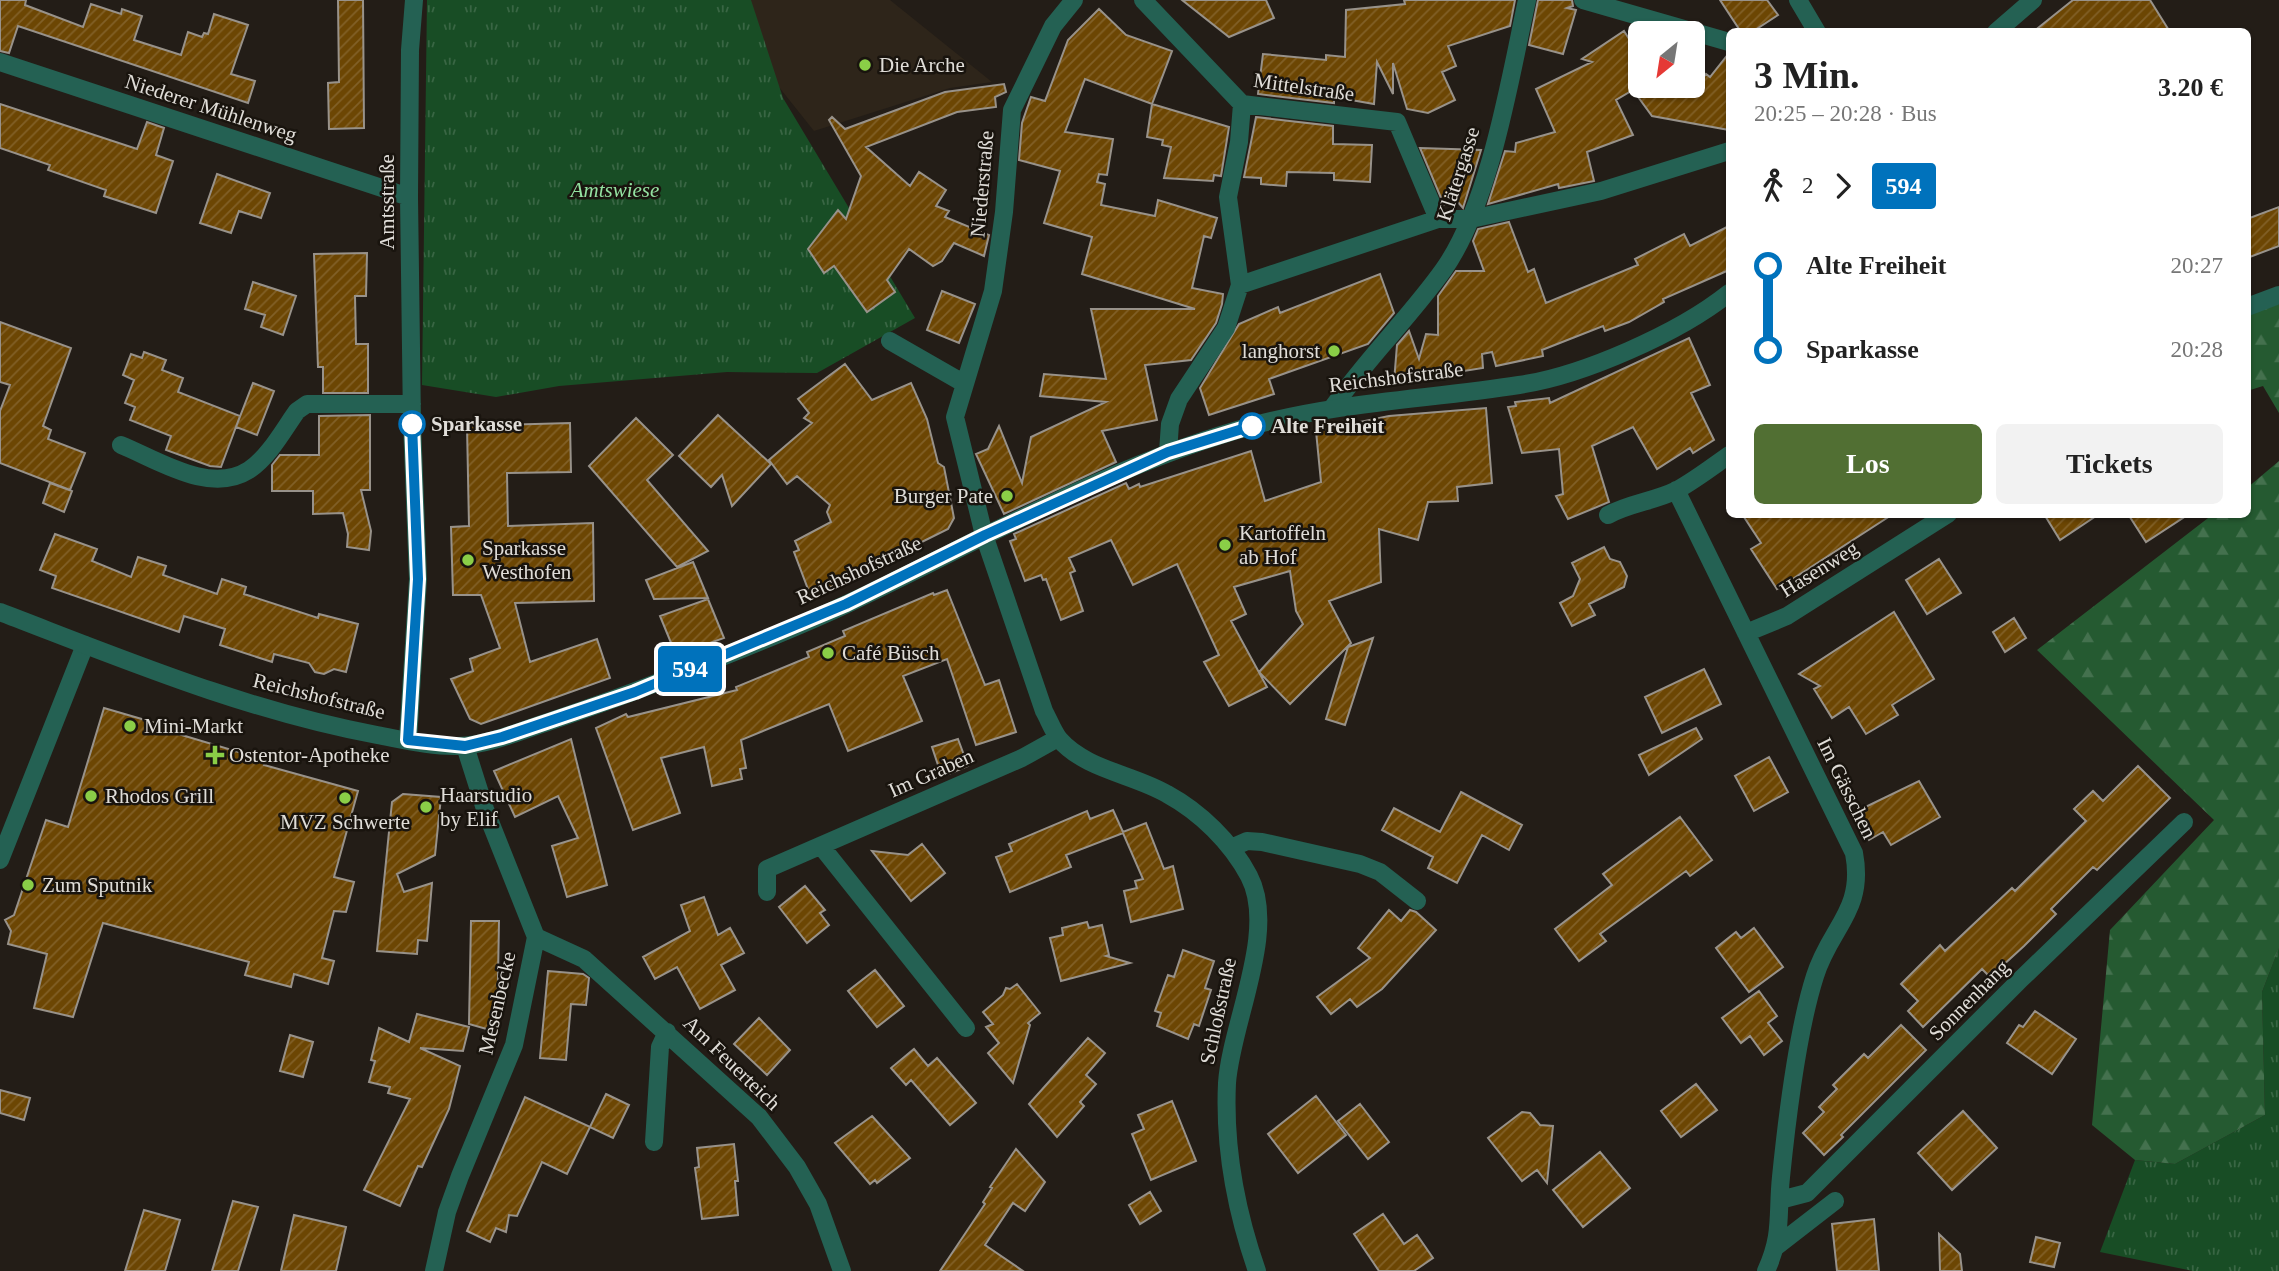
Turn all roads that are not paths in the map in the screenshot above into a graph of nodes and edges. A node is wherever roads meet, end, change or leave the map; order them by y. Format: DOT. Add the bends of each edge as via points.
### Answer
graph roads {
  1 [pos="414,0"];
  2 [pos="1074,0"];
  3 [pos="1143,0"];
  4 [pos="1527,0"];
  5 [pos="1583,0"];
  6 [pos="1798,0"];
  7 [pos="2033,0"];
  8 [pos="1815,28"];
  9 [pos="2001,28"];
  10 [pos="1726,41"];
  11 [pos="0,62"];
  12 [pos="1242,104"];
  13 [pos="1726,151"];
  14 [pos="409,197"];
  15 [pos="1438,219"];
  16 [pos="1471,219"];
  17 [pos="1240,285"];
  18 [pos="1726,295"];
  19 [pos="2279,295"];
  20 [pos="2251,306"];
  21 [pos="890,341"];
  22 [pos="965,384"];
  23 [pos="412,404"];
  24 [pos="1333,407"];
  25 [pos="121,445"];
  26 [pos="1168,452"];
  27 [pos="1726,458"];
  28 [pos="1676,490"];
  29 [pos="1608,515"];
  30 [pos="1942,518"];
  31 [pos="985,535"];
  32 [pos="0,612"];
  33 [pos="1746,633"];
  34 [pos="85,645"];
  35 [pos="1058,738"];
  36 [pos="408,740"];
  37 [pos="465,746"];
  38 [pos="2185,822"];
  39 [pos="821,846"];
  40 [pos="1231,848"];
  41 [pos="0,860"];
  42 [pos="767,892"];
  43 [pos="1417,901"];
  44 [pos="536,937"];
  45 [pos="966,1028"];
  46 [pos="667,1032"];
  47 [pos="653,1142"];
  48 [pos="1780,1200"];
  49 [pos="1835,1201"];
  50 [pos="1777,1246"];
  51 [pos="434,1271"];
  52 [pos="842,1271"];
  53 [pos="1257,1271"];
  54 [pos="1766,1271"];
  1 -- 14 [label="street, Amtsstraße"];
  2 -- 22 [label="street, Niederstraße" via="1053,26 1012,110 993,291"];
  3 -- 12 [label="street, Mittelstraße"];
  4 -- 16 [label="street, Klätergasse"];
  5 -- 10 [label="street"];
  6 -- 8 [label="street"];
  7 -- 9 [label="street"];
  11 -- 14 [label="street, Niederer Mühlenweg"];
  12 -- 15 [label="street, Mittelstraße" via="1396,122"];
  12 -- 17 [label="street" via="1228,197"];
  13 -- 16 [label="street" via="1601,191"];
  14 -- 23 [label="street, Amtsstraße"];
  15 -- 16 [label="street"];
  15 -- 17 [label="street"];
  16 -- 24 [label="street, Klätergasse" via="1444,269"];
  17 -- 26 [label="street" via="1226,328 1179,399 1170,424"];
  18 -- 24 [label="street, Reichshofstraße" via="1676,327 1559,376 1522,385"];
  19 -- 20 [label="street"];
  21 -- 22 [label="street"];
  22 -- 31 [label="street, Niederstraße" via="955,417"];
  23 -- 25 [label="street" via="307,404 249,471 221,478 200,478"];
  23 -- 36 [label="street, Amtsstraße" via="418,579"];
  24 -- 26 [label="street, Reichshofstraße"];
  26 -- 31 [label="street, Reichshofstraße"];
  27 -- 28 [label="street"];
  28 -- 29 [label="street" via="1630,503"];
  28 -- 33 [label="street, Im Gässchen"];
  30 -- 33 [label="street, Hasenweg" via="1787,616"];
  31 -- 35 [label="street, Schloßstraße" via="1044,711"];
  31 -- 37 [label="street, Reichshofstraße" via="846,604 635,692"];
  32 -- 34 [label="street, Reichshofstraße"];
  33 -- 48 [label="street, Im Gässchen" via="1854,853 1859,876 1856,894 1815,975 1798,1056"];
  34 -- 36 [label="street, Reichshofstraße" via="256,706"];
  34 -- 41 [label="street"];
  35 -- 39 [label="street, Im Graben"];
  35 -- 40 [label="street, Schloßstraße" via="1096,764 1167,793"];
  36 -- 37 [label="street, Reichshofstraße"];
  37 -- 44 [label="street, Mesenbecke"];
  38 -- 48 [label="street, Sonnenhang" via="1807,1193"];
  39 -- 42 [label="street, Im Graben" via="767,869"];
  39 -- 45 [label="street"];
  40 -- 43 [label="street" via="1247,841 1262,842 1360,864 1380,872"];
  40 -- 53 [label="street, Schloßstraße" via="1256,894 1258,922 1234,1031 1227,1109 1232,1176"];
  44 -- 46 [label="street, Am Feuerteich" via="584,959"];
  44 -- 51 [label="street, Mesenbecke" via="514,1045 460,1175"];
  46 -- 47 [label="street" via="660,1046"];
  46 -- 52 [label="street, Am Feuerteich" via="759,1117 797,1167 818,1204"];
  48 -- 50 [label="street, Im Gässchen"];
  49 -- 50 [label="street, Im Gässchen"];
  50 -- 54 [label="street, Im Gässchen"];
}
